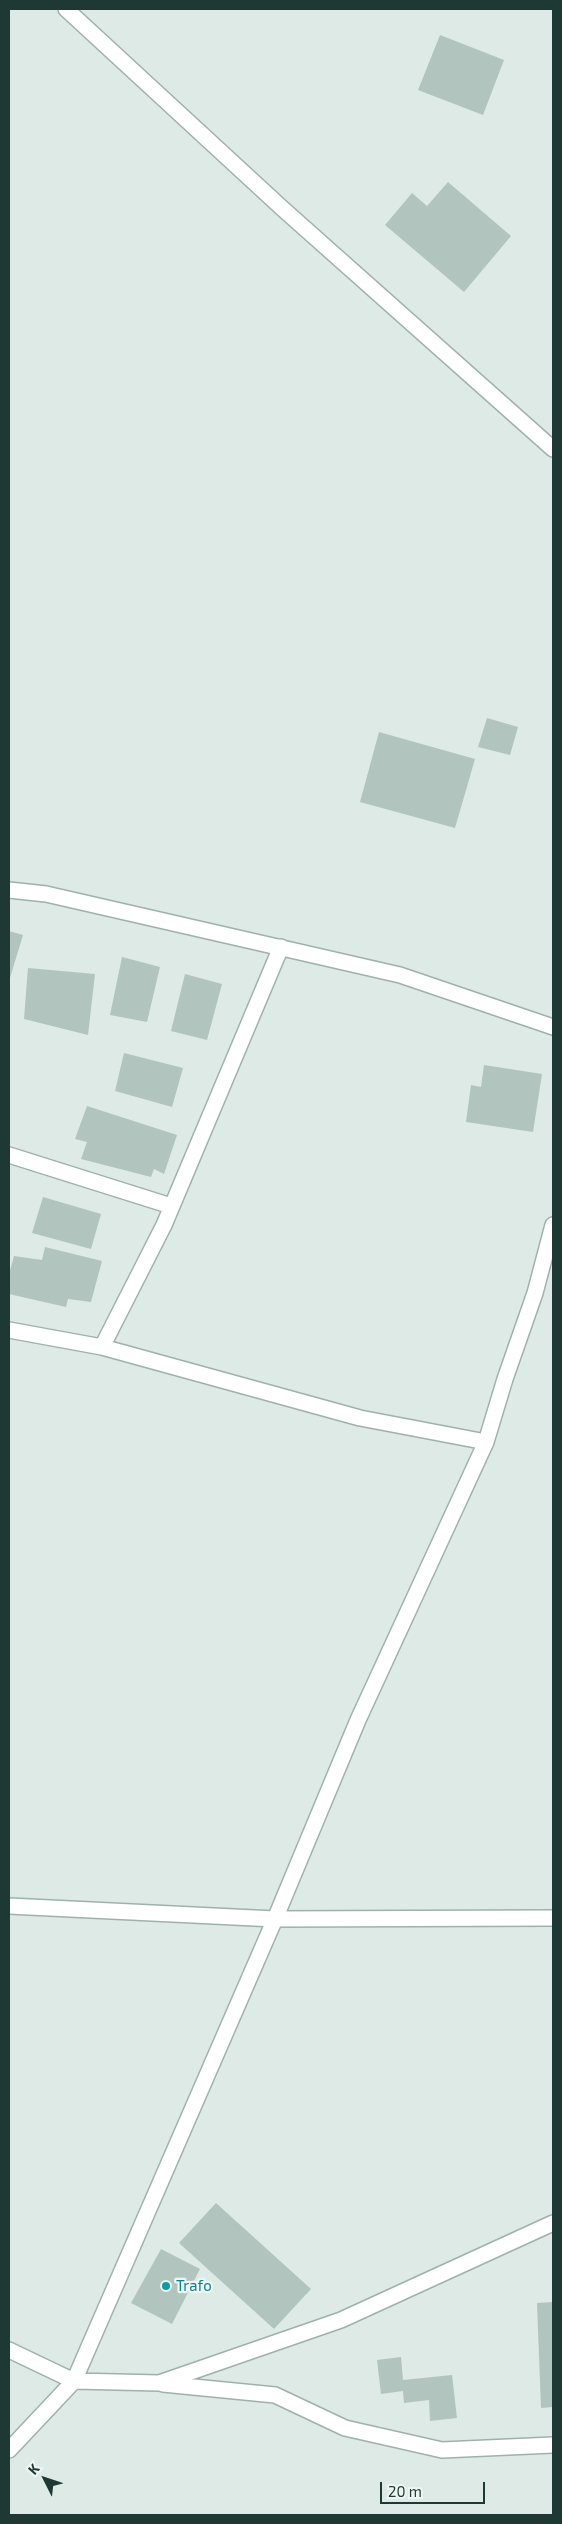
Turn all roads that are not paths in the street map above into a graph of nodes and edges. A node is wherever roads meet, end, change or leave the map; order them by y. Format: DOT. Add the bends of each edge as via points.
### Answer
graph roads {
  1 [pos="66,9"];
  2 [pos="553,449"];
  3 [pos="9,890"];
  4 [pos="281,947"];
  5 [pos="553,1027"];
  6 [pos="9,1155"];
  7 [pos="171,1206"];
  8 [pos="553,1224"];
  9 [pos="9,1330"];
  10 [pos="102,1347"];
  11 [pos="486,1442"];
  12 [pos="9,1906"];
  13 [pos="553,1918"];
  14 [pos="275,1919"];
  15 [pos="553,2223"];
  16 [pos="9,2350"];
  17 [pos="74,2381"];
  18 [pos="159,2384"];
  19 [pos="553,2445"];
  20 [pos="9,2450"];
  1 -- 2 [label="street" via="283,209"];
  3 -- 4 [label="street" via="46,894"];
  4 -- 5 [label="street" via="400,975"];
  4 -- 7 [label="street"];
  6 -- 7 [label="street"];
  7 -- 10 [label="street"];
  8 -- 11 [label="street" via="535,1293"];
  9 -- 10 [label="street"];
  10 -- 11 [label="street" via="360,1418"];
  11 -- 14 [label="street" via="358,1720"];
  12 -- 14 [label="street"];
  13 -- 14 [label="street"];
  14 -- 17 [label="street"];
  15 -- 18 [label="street" via="341,2320"];
  16 -- 17 [label="street"];
  17 -- 18 [label="street"];
  17 -- 20 [label="street"];
  18 -- 19 [label="street" via="275,2395 345,2428 442,2450"];
}
